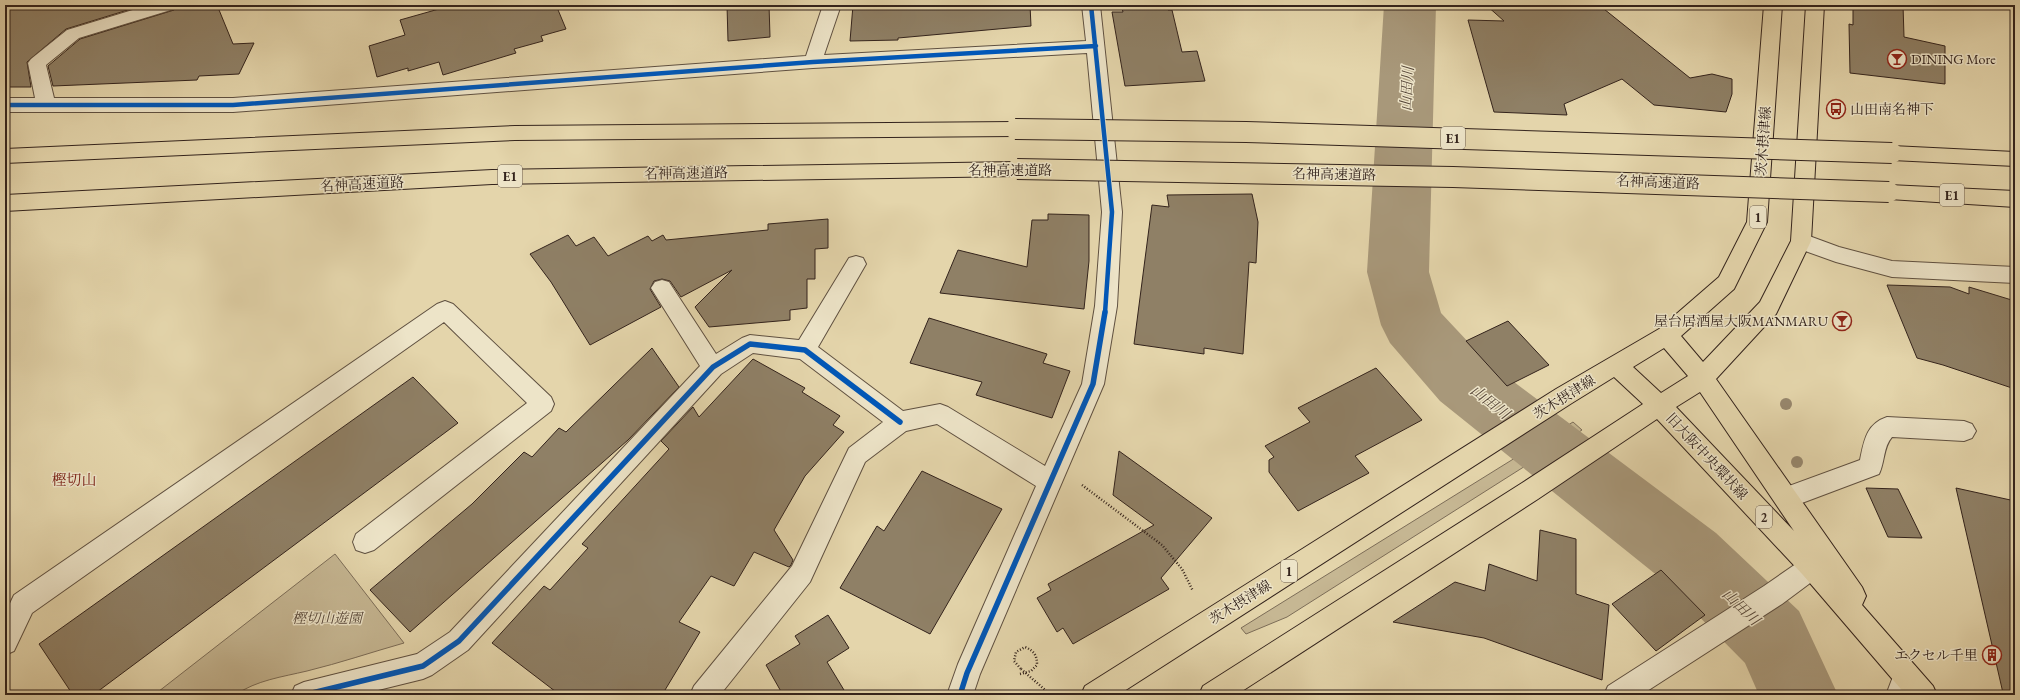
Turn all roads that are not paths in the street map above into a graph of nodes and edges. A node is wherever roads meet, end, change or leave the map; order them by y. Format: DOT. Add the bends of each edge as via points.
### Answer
graph roads {
  1 [pos="168,5"];
  2 [pos="832,5"];
  3 [pos="1091,5"];
  4 [pos="1773,5"];
  5 [pos="1815,5"];
  6 [pos="1096,46"];
  7 [pos="812,62"];
  8 [pos="5,105"];
  9 [pos="46,106"];
  10 [pos="5,156"];
  11 [pos="2015,159"];
  12 [pos="2015,199"];
  13 [pos="5,203"];
  14 [pos="1801,241"];
  15 [pos="856,264"];
  16 [pos="2015,275"];
  17 [pos="662,288"];
  18 [pos="1667,335"];
  19 [pos="805,350"];
  20 [pos="1616,365"];
  21 [pos="713,367"];
  22 [pos="1703,378"];
  23 [pos="1660,406"];
  24 [pos="900,422"];
  25 [pos="1964,431"];
  26 [pos="1050,482"];
  27 [pos="1786,498"];
  28 [pos="365,542"];
  29 [pos="1812,568"];
  30 [pos="5,642"];
  31 [pos="1902,685"];
  32 [pos="304,695"];
  33 [pos="703,695"];
  34 [pos="960,695"];
  35 [pos="1094,695"];
  36 [pos="1212,695"];
  37 [pos="1617,695"];
  38 [pos="1924,695"];
  1 -- 9 [label="street" via="73,34 37,63"];
  2 -- 7 [label="street"];
  3 -- 6 [label="street"];
  4 -- 18 [label="main road, 茨木摂津線 / 1" via="1757,222 1727,283"];
  5 -- 14 [label="main road"];
  6 -- 7 [label="street"];
  6 -- 26 [label="street" via="1112,212 1106,306 1093,384"];
  7 -- 9 [label="street" via="233,105"];
  8 -- 9 [label="street"];
  10 -- 11 [label="main road, E1, bridge" via="515,133 1015,129 1262,132"];
  12 -- 13 [label="main road, 名神高速道路 / E1, bridge" via="1640,181 1016,169 492,177"];
  14 -- 16 [label="street" via="1836,254 1892,269"];
  14 -- 22 [label="main road" via="1768,308"];
  15 -- 19 [label="street"];
  17 -- 21 [label="street"];
  18 -- 20 [label="main road, 茨木摂津線 / 1"];
  18 -- 22 [label="main road, 旧大阪中央環状線 / 2"];
  19 -- 21 [label="street" via="750,344"];
  19 -- 24 [label="street"];
  20 -- 23 [label="main road, 旧大阪中央環状線 / 2"];
  20 -- 35 [label="main road, 茨木摂津線 / 1"];
  21 -- 32 [label="street" via="459,641 423,666"];
  22 -- 23 [label="main road"];
  22 -- 27 [label="main road, 旧大阪中央環状線 / 2"];
  23 -- 29 [label="main road, 旧大阪中央環状線 / 2"];
  23 -- 36 [label="main road"];
  24 -- 26 [label="street" via="940,414"];
  24 -- 33 [label="street" via="857,455 801,574"];
  25 -- 27 [label="street" via="1887,427 1876,438 1871,467"];
  26 -- 34 [label="street" via="966,673"];
  27 -- 31 [label="main road, 旧大阪中央環状線 / 2"];
  28 -- 30 [label="street" via="543,404 445,310 23,604"];
  29 -- 31 [label="main road, 旧大阪中央環状線 / 2"];
  29 -- 37 [label="street"];
  31 -- 38 [label="main road, 旧大阪中央環状線 / 2"];
}
